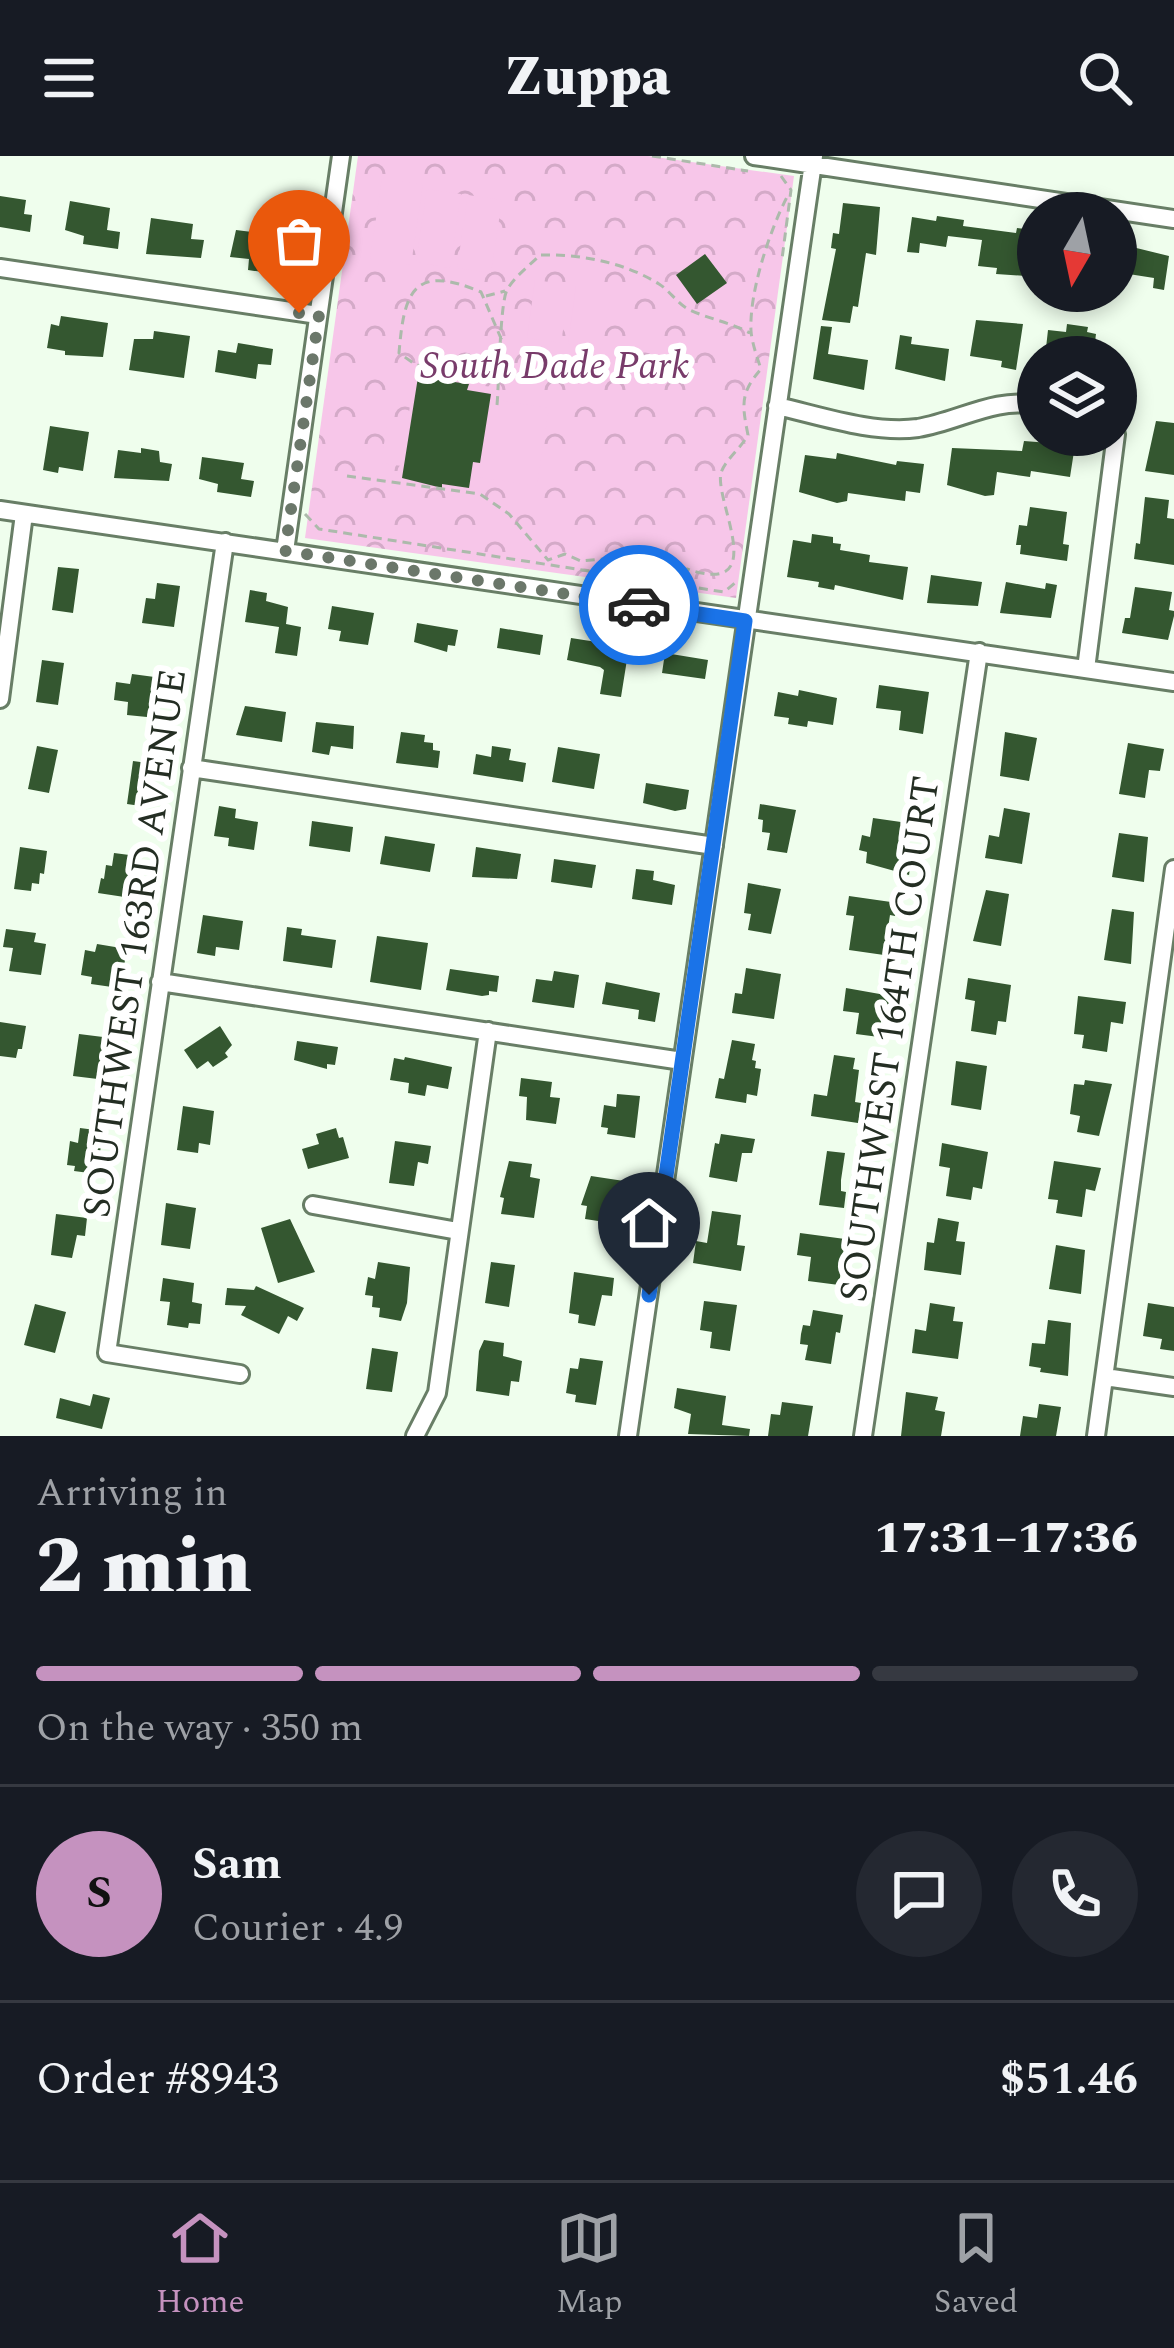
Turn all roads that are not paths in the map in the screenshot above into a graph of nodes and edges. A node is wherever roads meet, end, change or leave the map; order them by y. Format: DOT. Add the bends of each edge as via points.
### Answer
graph roads {
  1 [pos="340,156"];
  2 [pos="814,160"];
  3 [pos="757,164"];
  4 [pos="1174,219"];
  5 [pos="0,268"];
  6 [pos="319,315"];
  7 [pos="1017,403"];
  8 [pos="777,406"];
  9 [pos="1113,456"];
  10 [pos="0,510"];
  11 [pos="24,514"];
  12 [pos="225,542"];
  13 [pos="285,551"];
  14 [pos="745,621"];
  15 [pos="979,652"];
  16 [pos="1086,669"];
  17 [pos="1174,682"];
  18 [pos="0,699"];
  19 [pos="191,768"];
  20 [pos="714,846"];
  21 [pos="1174,869"];
  22 [pos="160,982"];
  23 [pos="488,1031"];
  24 [pos="682,1061"];
  25 [pos="313,1205"];
  26 [pos="458,1231"];
  27 [pos="240,1374"];
  28 [pos="1105,1377"];
  29 [pos="1174,1387"];
  30 [pos="415,1436"];
  31 [pos="628,1436"];
  32 [pos="863,1436"];
  33 [pos="1096,1436"];
  1 -- 6 [label="street"];
  2 -- 3 [label="street"];
  2 -- 4 [label="street"];
  2 -- 8 [label="street"];
  5 -- 6 [label="street"];
  6 -- 13 [label="street"];
  7 -- 8 [label="street" via="915,428"];
  8 -- 14 [label="street"];
  9 -- 16 [label="street"];
  10 -- 11 [label="street"];
  11 -- 12 [label="street"];
  11 -- 18 [label="street"];
  12 -- 13 [label="street"];
  12 -- 19 [label="street, SOUTHWEST 163RD AVENUE"];
  13 -- 14 [label="street"];
  14 -- 15 [label="street"];
  14 -- 20 [label="street"];
  15 -- 16 [label="street"];
  15 -- 32 [label="street, SOUTHWEST 164TH COURT"];
  16 -- 17 [label="street"];
  19 -- 20 [label="street"];
  19 -- 22 [label="street, SOUTHWEST 163RD AVENUE"];
  20 -- 24 [label="street"];
  21 -- 28 [label="street"];
  22 -- 23 [label="street"];
  22 -- 27 [label="street, SOUTHWEST 163RD AVENUE" via="107,1353"];
  23 -- 24 [label="street"];
  23 -- 26 [label="street"];
  24 -- 31 [label="street"];
  25 -- 26 [label="street"];
  26 -- 30 [label="street" via="437,1393"];
  28 -- 29 [label="street"];
  28 -- 33 [label="street"];
}
